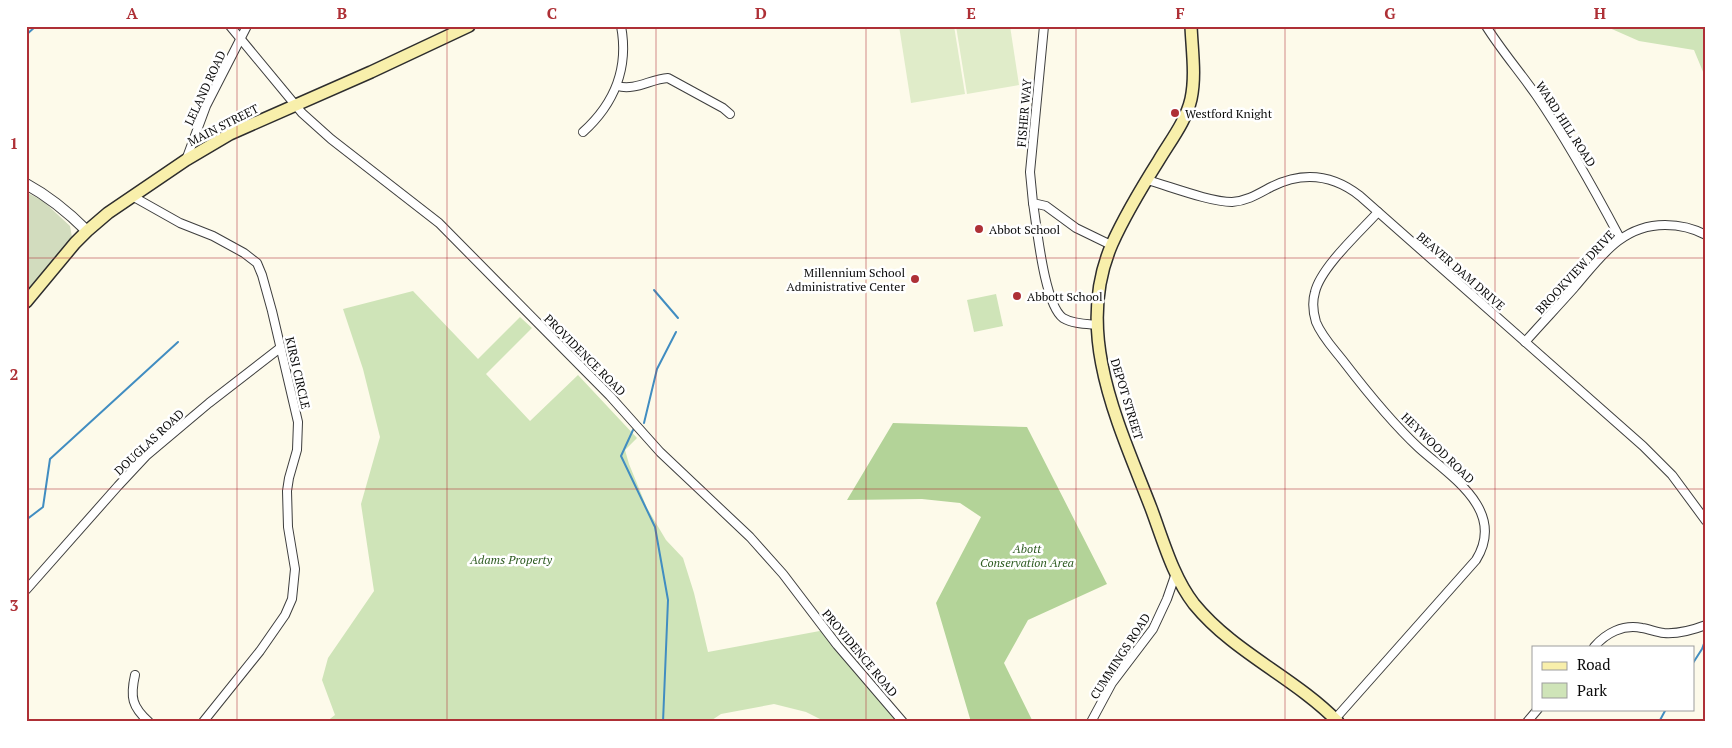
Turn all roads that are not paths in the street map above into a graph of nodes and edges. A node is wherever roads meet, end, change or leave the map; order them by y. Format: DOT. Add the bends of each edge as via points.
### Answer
graph roads {
  1 [pos="230,26"];
  2 [pos="248,26"];
  3 [pos="469,26"];
  4 [pos="621,26"];
  5 [pos="1044,26"];
  6 [pos="1191,26"];
  7 [pos="1486,26"];
  8 [pos="241,40"];
  9 [pos="617,86"];
  10 [pos="296,106"];
  11 [pos="730,114"];
  12 [pos="583,132"];
  13 [pos="186,160"];
  14 [pos="1147,180"];
  15 [pos="26,184"];
  16 [pos="132,196"];
  17 [pos="1033,203"];
  18 [pos="1378,212"];
  19 [pos="87,231"];
  20 [pos="1706,235"];
  21 [pos="1620,238"];
  22 [pos="1111,245"];
  23 [pos="26,302"];
  24 [pos="1097,325"];
  25 [pos="1525,342"];
  26 [pos="280,348"];
  27 [pos="1706,521"];
  28 [pos="1176,573"];
  29 [pos="26,590"];
  30 [pos="1706,625"];
  31 [pos="1595,646"];
  32 [pos="135,675"];
  33 [pos="1537,710"];
  34 [pos="1336,720"];
  35 [pos="149,722"];
  36 [pos="203,722"];
  37 [pos="903,722"];
  38 [pos="1091,722"];
  39 [pos="1527,722"];
  1 -- 8 [label="street, PROVIDENCE ROAD"];
  2 -- 8 [label="street, LELAND ROAD"];
  3 -- 10 [label="main road, MAIN STREET"];
  4 -- 9 [label="street" via="624,53"];
  5 -- 17 [label="street, FISHER WAY" via="1030,172"];
  6 -- 14 [label="main road, DEPOT STREET" via="1193,83 1190,101 1178,129"];
  7 -- 21 [label="street, WARD HILL ROAD" via="1562,134"];
  8 -- 10 [label="street, PROVIDENCE ROAD"];
  8 -- 13 [label="street, LELAND ROAD" via="206,106"];
  9 -- 11 [label="street" via="633,88 668,78"];
  9 -- 12 [label="street" via="602,112"];
  10 -- 13 [label="main road, MAIN STREET" via="230,134"];
  10 -- 37 [label="street, PROVIDENCE ROAD" via="331,139 438,223 610,396 660,452 750,537 783,574 836,645"];
  13 -- 16 [label="main road, MAIN STREET"];
  14 -- 18 [label="street, BEAVER DAM DRIVE" via="1232,202 1246,200 1288,180 1318,177 1346,187"];
  14 -- 22 [label="main road, DEPOT STREET"];
  15 -- 19 [label="street" via="61,206"];
  16 -- 19 [label="main road, MAIN STREET"];
  16 -- 26 [label="street, KIRSI CIRCLE" via="171,219 213,236 257,263"];
  17 -- 22 [label="street" via="1046,206 1076,228"];
  17 -- 24 [label="street, FISHER WAY" via="1048,288 1057,311 1072,322"];
  18 -- 25 [label="street, BEAVER DAM DRIVE"];
  18 -- 34 [label="street, HEYWOOD ROAD" via="1320,279 1314,293 1316,321 1328,342 1385,412 1474,499 1483,520 1485,539 1476,560"];
  19 -- 23 [label="main road, MAIN STREET"];
  20 -- 21 [label="street, BROOKVIEW DRIVE" via="1675,225 1657,225"];
  21 -- 25 [label="street, BROOKVIEW DRIVE"];
  22 -- 24 [label="main road, DEPOT STREET" via="1099,289"];
  24 -- 28 [label="main road, DEPOT STREET" via="1101,364 1116,418"];
  25 -- 27 [label="street, BEAVER DAM DRIVE" via="1654,456"];
  26 -- 29 [label="street, DOUGLAS ROAD" via="146,456"];
  26 -- 36 [label="street, KIRSI CIRCLE" via="298,422 297,447 287,491 288,527 295,569 292,599 260,651"];
  28 -- 34 [label="main road, DEPOT STREET" via="1194,603 1215,627"];
  28 -- 38 [label="street, CUMMINGS ROAD" via="1153,629 1112,683"];
  30 -- 31 [label="street" via="1670,633 1630,627 1606,635"];
  32 -- 35 [label="street" via="132,688 134,703"];
  33 -- 39 [label="street"];
}
